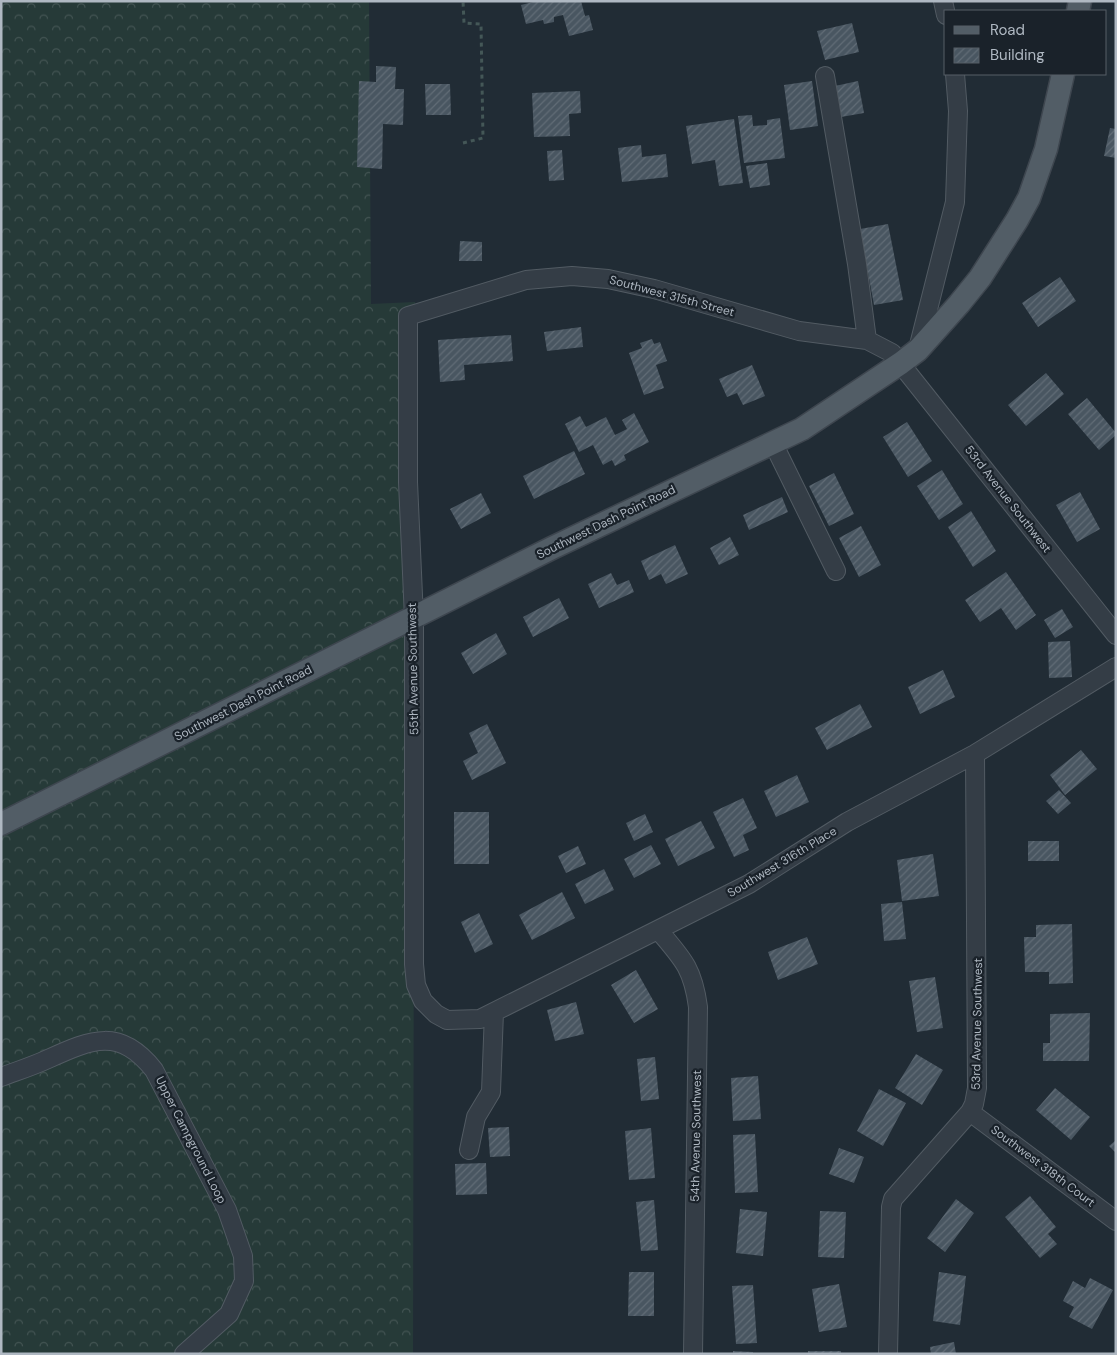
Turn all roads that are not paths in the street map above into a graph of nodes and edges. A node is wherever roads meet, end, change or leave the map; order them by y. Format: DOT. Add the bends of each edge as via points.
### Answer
graph roads {
  1 [pos="955,75"];
  2 [pos="1063,75"];
  3 [pos="825,76"];
  4 [pos="408,316"];
  5 [pos="867,340"];
  6 [pos="918,350"];
  7 [pos="901,363"];
  8 [pos="773,443"];
  9 [pos="836,571"];
  10 [pos="414,618"];
  11 [pos="1116,635"];
  12 [pos="1116,667"];
  13 [pos="975,754"];
  14 [pos="1,824"];
  15 [pos="659,931"];
  16 [pos="494,1012"];
  17 [pos="436,1014"];
  18 [pos="1,1077"];
  19 [pos="970,1112"];
  20 [pos="469,1150"];
  21 [pos="1116,1221"];
  22 [pos="184,1354"];
  23 [pos="694,1354"];
  24 [pos="888,1354"];
  1 -- 6 [label="street" via="958,111 955,202"];
  2 -- 6 [label="main road, Southwest Dash Point Road" via="1046,149 1025,205 980,278"];
  3 -- 5 [label="street"];
  4 -- 5 [label="street, Southwest 315th Street" via="526,280 572,276 608,279 654,289 799,331"];
  4 -- 10 [label="street, 55th Avenue Southwest" via="408,482"];
  5 -- 7 [label="street, Southwest 315th Street" via="892,353"];
  6 -- 7 [label="main road, Southwest Dash Point Road"];
  7 -- 8 [label="main road, Southwest Dash Point Road" via="802,429"];
  7 -- 11 [label="street, 53rd Avenue Southwest"];
  8 -- 9 [label="street"];
  8 -- 10 [label="main road, Southwest Dash Point Road"];
  10 -- 14 [label="main road, Southwest Dash Point Road"];
  10 -- 17 [label="street, 55th Avenue Southwest" via="414,964 422,1001"];
  12 -- 13 [label="street, Southwest 316th Place"];
  13 -- 15 [label="street, Southwest 316th Place" via="847,822 749,884"];
  13 -- 19 [label="street, 53rd Avenue Southwest" via="978,1054 977,1088"];
  15 -- 16 [label="street, Southwest 316th Place"];
  15 -- 23 [label="street, 54th Avenue Southwest" via="685,962 695,981 698,1007"];
  16 -- 17 [label="street, Southwest 316th Place" via="480,1019 463,1020 447,1020"];
  16 -- 20 [label="street" via="491,1092 476,1117"];
  18 -- 22 [label="street, Upper Campground Loop" via="84,1043 106,1040 141,1054 154,1070 226,1210 243,1256 244,1281 230,1314"];
  19 -- 21 [label="street, Southwest 318th Court"];
  19 -- 24 [label="street, 53rd Avenue Southwest" via="893,1200"];
}
